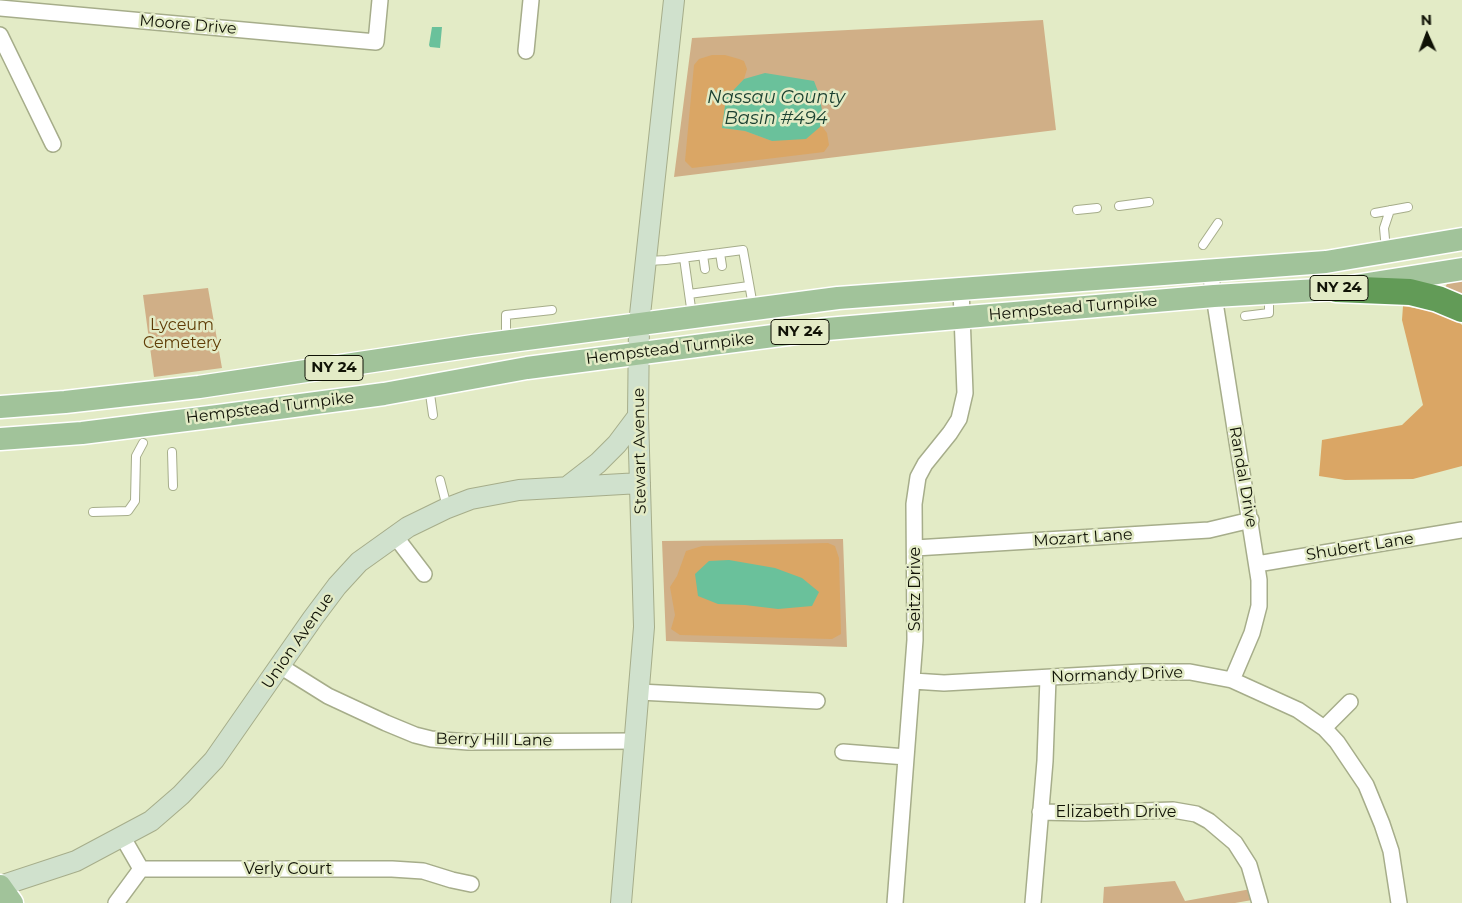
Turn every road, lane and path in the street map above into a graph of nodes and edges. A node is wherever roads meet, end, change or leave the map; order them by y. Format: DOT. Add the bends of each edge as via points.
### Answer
graph roads {
  1 [pos="380,0"];
  2 [pos="531,0"];
  3 [pos="674,0"];
  4 [pos="0,8"];
  5 [pos="0,35"];
  6 [pos="526,51"];
  7 [pos="53,144"];
  8 [pos="1148,202"];
  9 [pos="1119,206"];
  10 [pos="1408,207"];
  11 [pos="1097,208"];
  12 [pos="1078,210"];
  13 [pos="1390,210"];
  14 [pos="1375,213"];
  15 [pos="1218,223"];
  16 [pos="1462,239"];
  17 [pos="1203,245"];
  18 [pos="1387,252"];
  19 [pos="720,253"];
  20 [pos="703,255"];
  21 [pos="684,258"];
  22 [pos="646,261"];
  23 [pos="722,266"];
  24 [pos="705,269"];
  25 [pos="1462,269"];
  26 [pos="1210,271"];
  27 [pos="749,286"];
  28 [pos="961,289"];
  29 [pos="1336,289"];
  30 [pos="1269,293"];
  31 [pos="689,294"];
  32 [pos="1214,296"];
  33 [pos="753,309"];
  34 [pos="1462,309"];
  35 [pos="552,310"];
  36 [pos="1245,316"];
  37 [pos="692,317"];
  38 [pos="962,318"];
  39 [pos="639,324"];
  40 [pos="506,342"];
  41 [pos="638,352"];
  42 [pos="429,385"];
  43 [pos="0,407"];
  44 [pos="433,415"];
  45 [pos="638,416"];
  46 [pos="0,439"];
  47 [pos="143,443"];
  48 [pos="172,452"];
  49 [pos="440,480"];
  50 [pos="640,482"];
  51 [pos="173,486"];
  52 [pos="566,487"];
  53 [pos="447,508"];
  54 [pos="93,512"];
  55 [pos="1250,520"];
  56 [pos="1462,530"];
  57 [pos="395,536"];
  58 [pos="915,548"];
  59 [pos="1257,564"];
  60 [pos="424,574"];
  61 [pos="280,666"];
  62 [pos="1048,678"];
  63 [pos="1232,680"];
  64 [pos="913,681"];
  65 [pos="639,692"];
  66 [pos="817,701"];
  67 [pos="1350,702"];
  68 [pos="1324,728"];
  69 [pos="636,741"];
  70 [pos="843,752"];
  71 [pos="906,757"];
  72 [pos="1040,812"];
  73 [pos="122,836"];
  74 [pos="140,869"];
  75 [pos="472,884"];
  76 [pos="0,886"];
  77 [pos="12,903"];
  78 [pos="116,903"];
  79 [pos="622,903"];
  80 [pos="895,903"];
  81 [pos="1033,903"];
  82 [pos="1260,903"];
  83 [pos="1400,903"];
  1 -- 4 [label="street, Moore Drive" via="376,42"];
  2 -- 6 [label="street"];
  3 -- 22 [label="main road, Stewart Avenue"];
  5 -- 7 [label="street"];
  8 -- 9 [label="lane"];
  10 -- 13 [label="lane"];
  11 -- 12 [label="lane"];
  13 -- 14 [label="lane"];
  13 -- 18 [label="lane" via="1384,228"];
  15 -- 17 [label="lane"];
  16 -- 18 [label="main road, Hempstead Turnpike / NY 24"];
  18 -- 26 [label="main road, Hempstead Turnpike / NY 24" via="1326,262"];
  19 -- 20 [label="lane"];
  19 -- 23 [label="lane"];
  19 -- 27 [label="lane" via="743,250"];
  20 -- 21 [label="lane"];
  20 -- 24 [label="lane"];
  21 -- 22 [label="lane"];
  21 -- 31 [label="lane"];
  22 -- 39 [label="main road, Stewart Avenue"];
  25 -- 29 [label="main road, Hempstead Turnpike / NY 24"];
  26 -- 28 [label="main road, Hempstead Turnpike / NY 24"];
  26 -- 32 [label="street, Randal Drive"];
  27 -- 31 [label="lane" via="708,288"];
  27 -- 33 [label="lane"];
  28 -- 33 [label="main road, Hempstead Turnpike / NY 24" via="838,298"];
  28 -- 38 [label="street, Seitz Drive"];
  29 -- 30 [label="main road, Hempstead Turnpike / NY 24"];
  29 -- 34 [label="highway" via="1410,292"];
  30 -- 32 [label="main road, Hempstead Turnpike / NY 24"];
  30 -- 36 [label="lane" via="1269,313"];
  31 -- 37 [label="lane"];
  32 -- 38 [label="main road, Hempstead Turnpike / NY 24"];
  32 -- 55 [label="street, Randal Drive"];
  33 -- 37 [label="main road, Hempstead Turnpike / NY 24"];
  35 -- 40 [label="lane" via="506,314"];
  37 -- 39 [label="main road, Hempstead Turnpike / NY 24"];
  38 -- 41 [label="main road, Hempstead Turnpike / NY 24" via="827,329"];
  38 -- 58 [label="street, Seitz Drive" via="965,393 958,419 918,477 914,504"];
  39 -- 40 [label="main road, Hempstead Turnpike / NY 24"];
  39 -- 41 [label="main road, Stewart Avenue"];
  40 -- 43 [label="main road, Hempstead Turnpike / NY 24" via="199,386"];
  41 -- 42 [label="main road, Hempstead Turnpike / NY 24"];
  41 -- 45 [label="main road, Stewart Avenue"];
  42 -- 44 [label="lane"];
  42 -- 46 [label="main road, Hempstead Turnpike / NY 24" via="384,394 82,433"];
  45 -- 50 [label="main road, Stewart Avenue"];
  45 -- 52 [label="main road" via="598,463"];
  47 -- 54 [label="lane" via="136,456 135,501 128,511"];
  48 -- 51 [label="lane"];
  49 -- 53 [label="lane"];
  50 -- 52 [label="main road, Union Avenue"];
  50 -- 65 [label="main road, Stewart Avenue" via="644,627"];
  52 -- 53 [label="main road, Union Avenue" via="520,490"];
  53 -- 57 [label="main road, Union Avenue"];
  55 -- 58 [label="street, Mozart Lane" via="1210,530"];
  55 -- 59 [label="street, Randal Drive"];
  56 -- 59 [label="street, Shubert Lane"];
  57 -- 60 [label="street"];
  57 -- 61 [label="main road, Union Avenue" via="359,562 337,586"];
  58 -- 64 [label="street, Seitz Drive"];
  59 -- 63 [label="street, Randal Drive" via="1260,606"];
  61 -- 69 [label="street, Berry Hill Lane" via="328,696 386,723 431,739 468,742"];
  61 -- 73 [label="main road, Union Avenue" via="214,760 151,821"];
  62 -- 63 [label="street, Normandy Drive" via="1190,672"];
  62 -- 64 [label="street, Normandy Drive"];
  62 -- 72 [label="street"];
  63 -- 68 [label="street, Normandy Drive" via="1298,710"];
  64 -- 71 [label="street, Seitz Drive"];
  65 -- 66 [label="street"];
  65 -- 69 [label="main road, Stewart Avenue"];
  67 -- 68 [label="street"];
  68 -- 83 [label="street, Normandy Drive" via="1366,785 1382,824"];
  69 -- 79 [label="main road, Stewart Avenue"];
  70 -- 71 [label="street"];
  71 -- 80 [label="street, Seitz Drive"];
  72 -- 81 [label="street"];
  72 -- 82 [label="street, Elizabeth Drive" via="1173,810 1196,814 1236,843 1249,865"];
  73 -- 74 [label="street"];
  73 -- 76 [label="main road, Union Avenue" via="76,861"];
  74 -- 75 [label="street, Verly Court" via="423,871"];
  74 -- 78 [label="street"];
  76 -- 77 [label="main road"];
}
